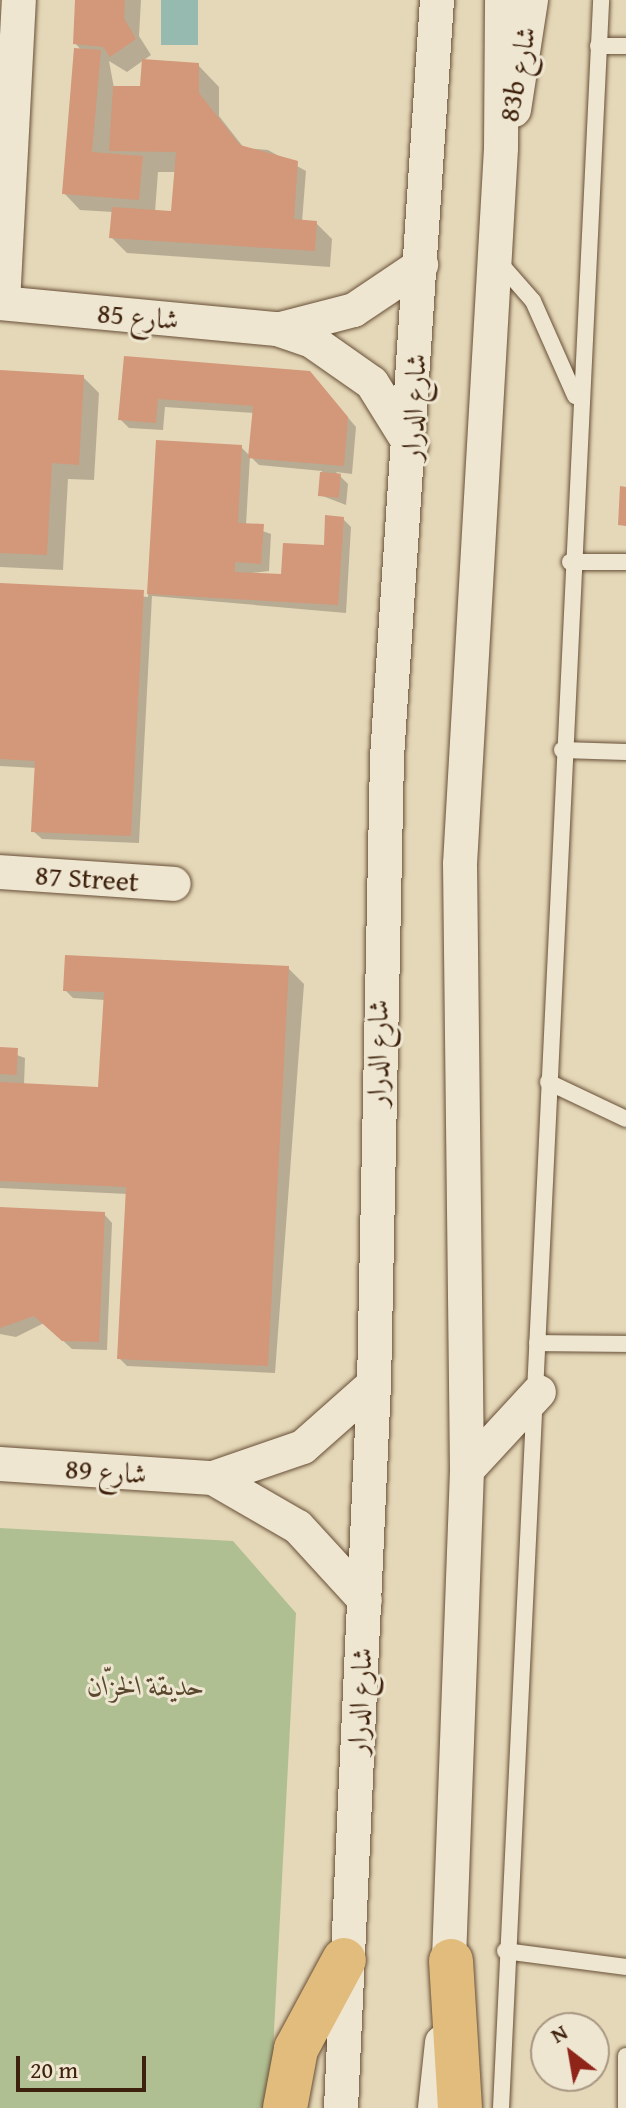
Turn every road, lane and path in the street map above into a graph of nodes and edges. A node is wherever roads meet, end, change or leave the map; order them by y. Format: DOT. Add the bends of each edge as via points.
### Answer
graph roads {
  1 [pos="19,0"];
  2 [pos="437,0"];
  3 [pos="502,0"];
  4 [pos="531,0"];
  5 [pos="601,0"];
  6 [pos="598,46"];
  7 [pos="626,46"];
  8 [pos="501,148"];
  9 [pos="495,257"];
  10 [pos="421,265"];
  11 [pos="2,303"];
  12 [pos="277,329"];
  13 [pos="579,409"];
  14 [pos="411,446"];
  15 [pos="570,562"];
  16 [pos="626,562"];
  17 [pos="562,750"];
  18 [pos="626,752"];
  19 [pos="0,872"];
  20 [pos="174,884"];
  21 [pos="548,1082"];
  22 [pos="626,1119"];
  23 [pos="537,1343"];
  24 [pos="626,1344"];
  25 [pos="374,1384"];
  26 [pos="539,1392"];
  27 [pos="0,1464"];
  28 [pos="467,1470"];
  29 [pos="213,1478"];
  30 [pos="365,1600"];
  31 [pos="505,1951"];
  32 [pos="344,1960"];
  33 [pos="451,1961"];
  34 [pos="626,1967"];
  35 [pos="626,2056"];
  36 [pos="443,2106"];
  37 [pos="285,2108"];
  38 [pos="341,2108"];
  39 [pos="501,2108"];
  40 [pos="626,2108"];
  1 -- 11 [label="street"];
  2 -- 10 [label="street, شارع الدرار"];
  3 -- 8 [label="street"];
  4 -- 8 [label="street, 83b شارع"];
  5 -- 6 [label="lane"];
  6 -- 7 [label="lane"];
  6 -- 13 [label="lane"];
  8 -- 9 [label="street"];
  9 -- 13 [label="lane" via="540,314"];
  9 -- 28 [label="street" via="460,864"];
  10 -- 12 [label="street, شارع 85" via="354,310"];
  10 -- 14 [label="street, شارع الدرار"];
  11 -- 12 [label="street, شارع 85"];
  12 -- 14 [label="street, شارع 85" via="312,341 372,383"];
  13 -- 15 [label="lane"];
  14 -- 25 [label="street, شارع الدرار" via="387,757"];
  15 -- 16 [label="lane"];
  15 -- 17 [label="lane"];
  17 -- 18 [label="lane"];
  17 -- 21 [label="lane"];
  19 -- 20 [label="street, 87 Street"];
  21 -- 22 [label="lane"];
  21 -- 23 [label="lane"];
  23 -- 24 [label="lane"];
  23 -- 26 [label="lane"];
  25 -- 29 [label="street, شارع 89" via="303,1447"];
  25 -- 30 [label="street, شارع الدرار"];
  26 -- 28 [label="street"];
  26 -- 31 [label="lane"];
  27 -- 29 [label="street, شارع 89"];
  28 -- 33 [label="street"];
  29 -- 30 [label="street, شارع 89" via="298,1527"];
  30 -- 32 [label="street, شارع الدرار"];
  31 -- 34 [label="lane"];
  31 -- 39 [label="lane"];
  32 -- 37 [label="main road" via="296,2049"];
  32 -- 38 [label="street, شارع الدرار"];
  33 -- 36 [label="main road"];
  35 -- 40 [label="lane"];
}
